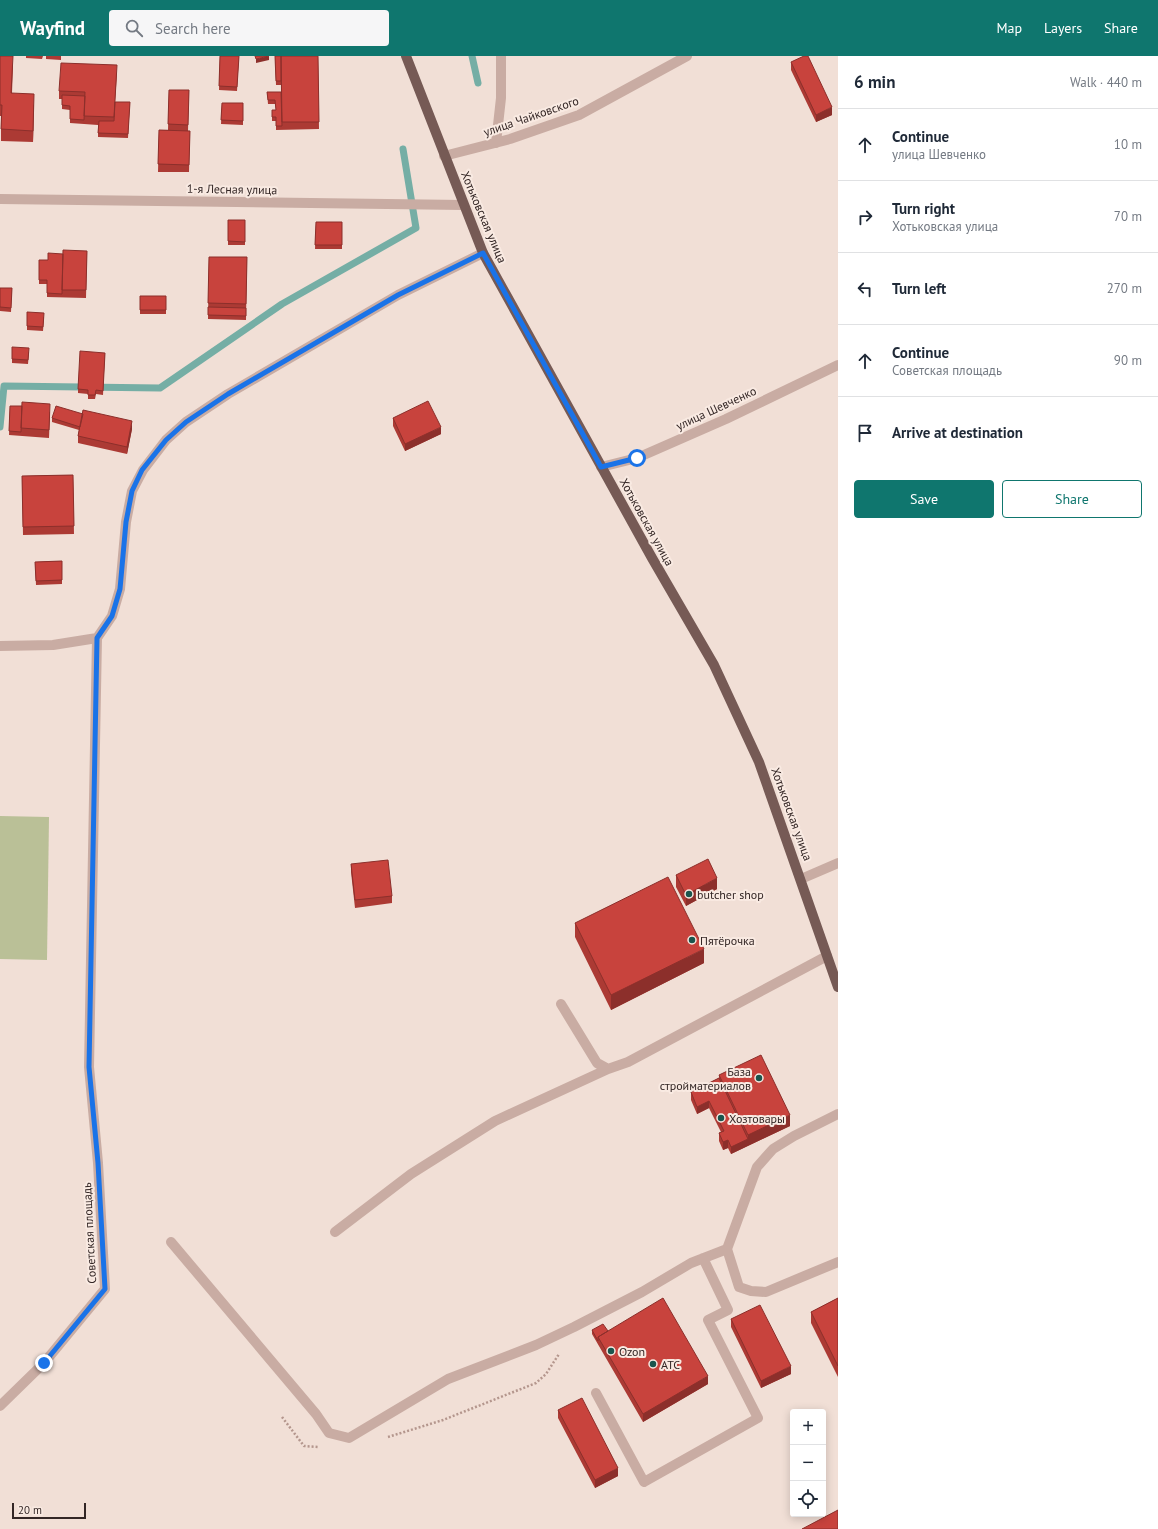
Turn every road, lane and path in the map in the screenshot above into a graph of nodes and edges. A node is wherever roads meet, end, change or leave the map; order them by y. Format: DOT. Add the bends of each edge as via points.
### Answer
graph roads {
  1 [pos="406,56"];
  2 [pos="501,56"];
  3 [pos="687,56"];
  4 [pos="496,143"];
  5 [pos="444,156"];
  6 [pos="0,199"];
  7 [pos="463,205"];
  8 [pos="483,253"];
  9 [pos="838,365"];
  10 [pos="601,467"];
  11 [pos="97,638"];
  12 [pos="0,646"];
  13 [pos="838,863"];
  14 [pos="801,880"];
  15 [pos="828,956"];
  16 [pos="838,987"];
  17 [pos="561,1004"];
  18 [pos="608,1068"];
  19 [pos="838,1114"];
  20 [pos="335,1232"];
  21 [pos="171,1242"];
  22 [pos="727,1249"];
  23 [pos="703,1258"];
  24 [pos="838,1262"];
  25 [pos="560,1353"];
  26 [pos="596,1393"];
  27 [pos="0,1406"];
  28 [pos="282,1417"];
  29 [pos="385,1438"];
  30 [pos="320,1447"];
  1 -- 5 [label="main road, Хотьковская улица"];
  2 -- 4 [label="street" via="501,98"];
  3 -- 4 [label="street, улица Чайковского" via="579,115"];
  4 -- 5 [label="street, улица Чайковского"];
  5 -- 7 [label="main road, Хотьковская улица"];
  6 -- 7 [label="street, 1-я Лесная улица"];
  7 -- 8 [label="main road, Хотьковская улица"];
  8 -- 10 [label="main road, Хотьковская улица"];
  8 -- 11 [label="street" via="398,295 228,394 186,422 166,440 142,470 132,491 126,522 120,589 112,616"];
  9 -- 10 [label="street, улица Шевченко" via="637,458"];
  10 -- 14 [label="main road, Хотьковская улица" via="714,665 759,762"];
  11 -- 12 [label="street" via="53,646"];
  11 -- 27 [label="street, Советская площадь" via="89,1067 98,1163 105,1289 44,1363"];
  13 -- 14 [label="street"];
  14 -- 15 [label="main road, Хотьковская улица"];
  15 -- 16 [label="main road, Хотьковская улица"];
  15 -- 18 [label="street" via="628,1062"];
  17 -- 18 [label="street" via="597,1063"];
  18 -- 20 [label="street" via="495,1121 411,1174"];
  19 -- 22 [label="street" via="774,1149 757,1167"];
  21 -- 23 [label="street" via="316,1414 329,1433 349,1438 448,1379 536,1345 574,1327"];
  22 -- 23 [label="street"];
  22 -- 24 [label="street" via="740,1287 751,1291 766,1292"];
  23 -- 26 [label="street" via="728,1310 708,1320 758,1418 644,1482"];
  25 -- 29 [label="path" via="546,1374 536,1382 443,1420"];
  28 -- 30 [label="path" via="304,1446"];
}
